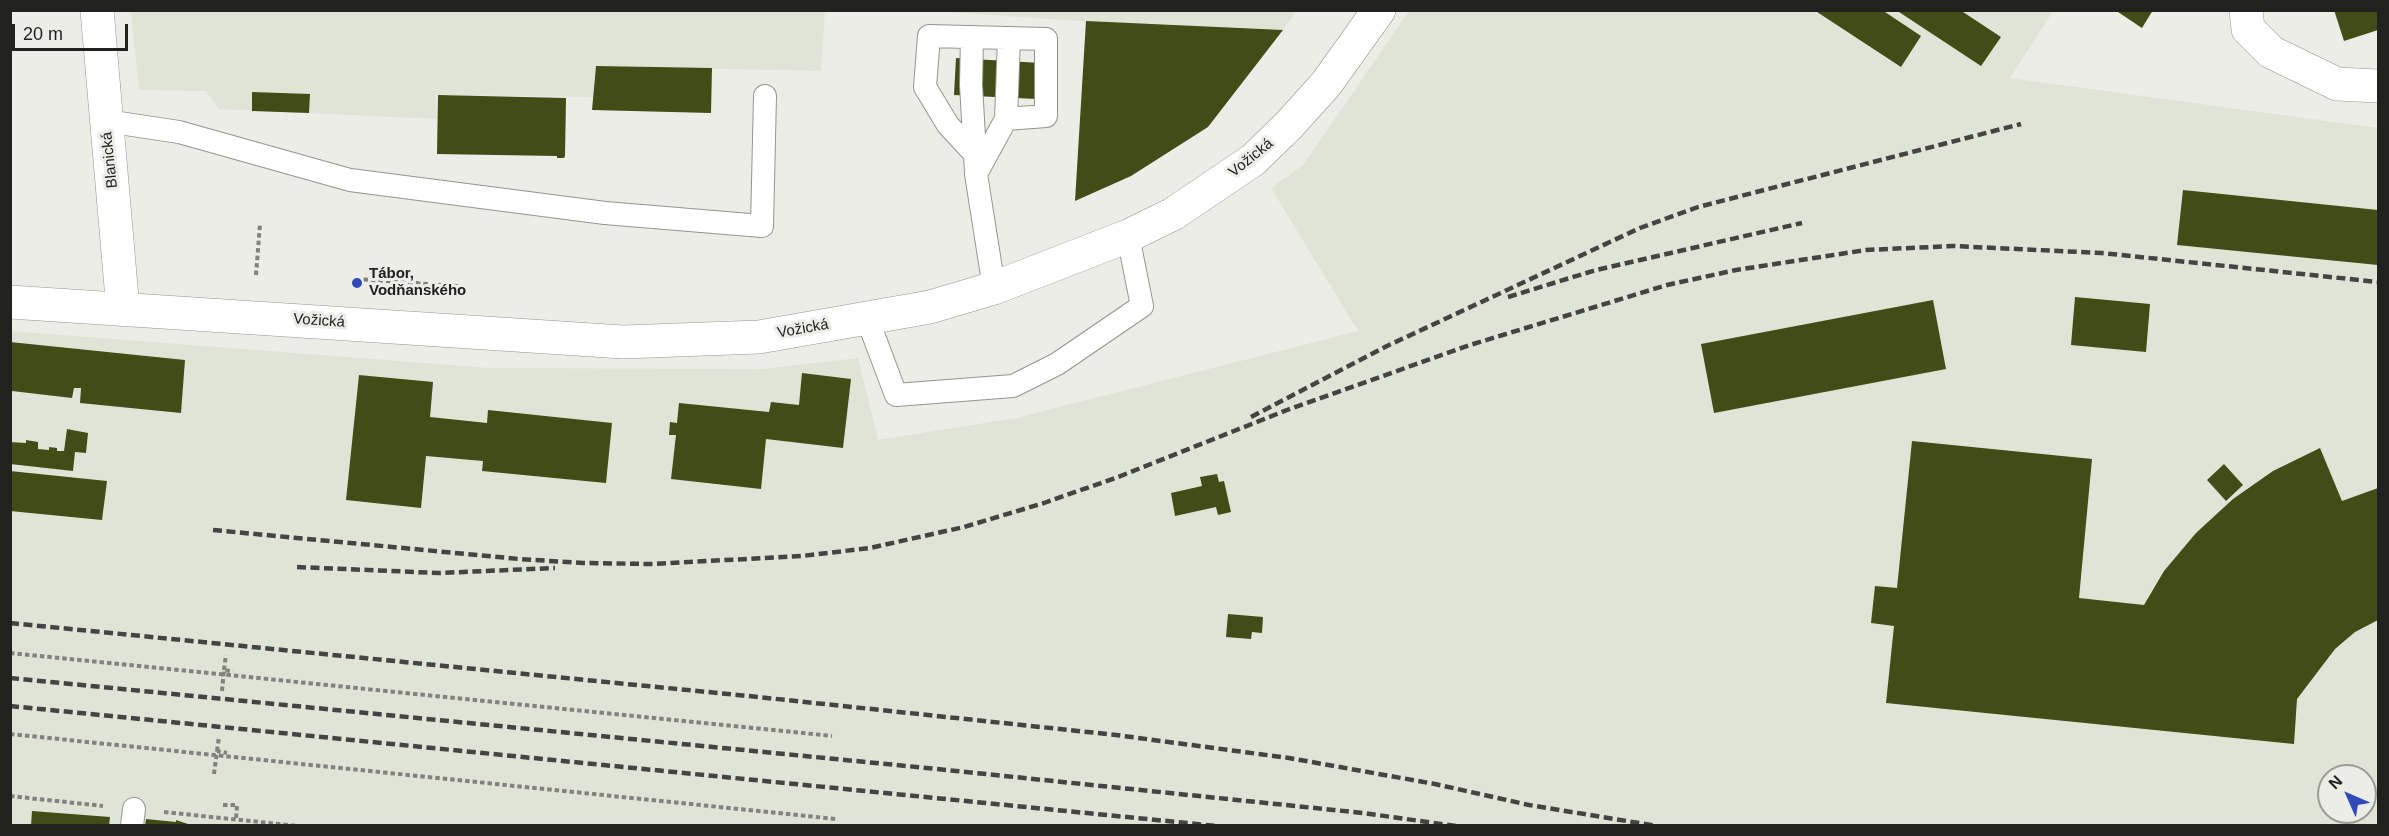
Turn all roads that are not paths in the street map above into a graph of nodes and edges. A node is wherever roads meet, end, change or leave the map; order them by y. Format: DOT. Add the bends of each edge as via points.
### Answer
graph roads {
  1 [pos="98,10"];
  2 [pos="1379,10"];
  3 [pos="2247,20"];
  4 [pos="972,37"];
  5 [pos="1009,38"];
  6 [pos="2379,86"];
  7 [pos="765,96"];
  8 [pos="1006,119"];
  9 [pos="106,122"];
  10 [pos="975,164"];
  11 [pos="1128,236"];
  12 [pos="994,288"];
  13 [pos="10,302"];
  14 [pos="123,310"];
  15 [pos="867,318"];
  1 -- 9 [label="street, Blanická"];
  2 -- 11 [label="street, Vožická" via="1326,84 1253,160 1173,214"];
  3 -- 6 [label="street" via="2271,52 2337,84"];
  4 -- 5 [label="lane"];
  4 -- 10 [label="lane"];
  4 -- 10 [label="lane" via="929,36 925,87"];
  5 -- 8 [label="lane"];
  5 -- 8 [label="lane" via="1046,39 1046,116"];
  7 -- 9 [label="lane" via="762,226 605,213 350,180 179,132"];
  8 -- 10 [label="lane"];
  9 -- 14 [label="street, Blanická"];
  10 -- 12 [label="lane"];
  11 -- 12 [label="street, Vožická"];
  11 -- 15 [label="lane" via="1142,306 1057,364 1013,386 896,395"];
  12 -- 15 [label="street, Vožická" via="930,307"];
  13 -- 14 [label="street, Vožická"];
  14 -- 15 [label="street, Vožická" via="623,342 759,337"];
}
